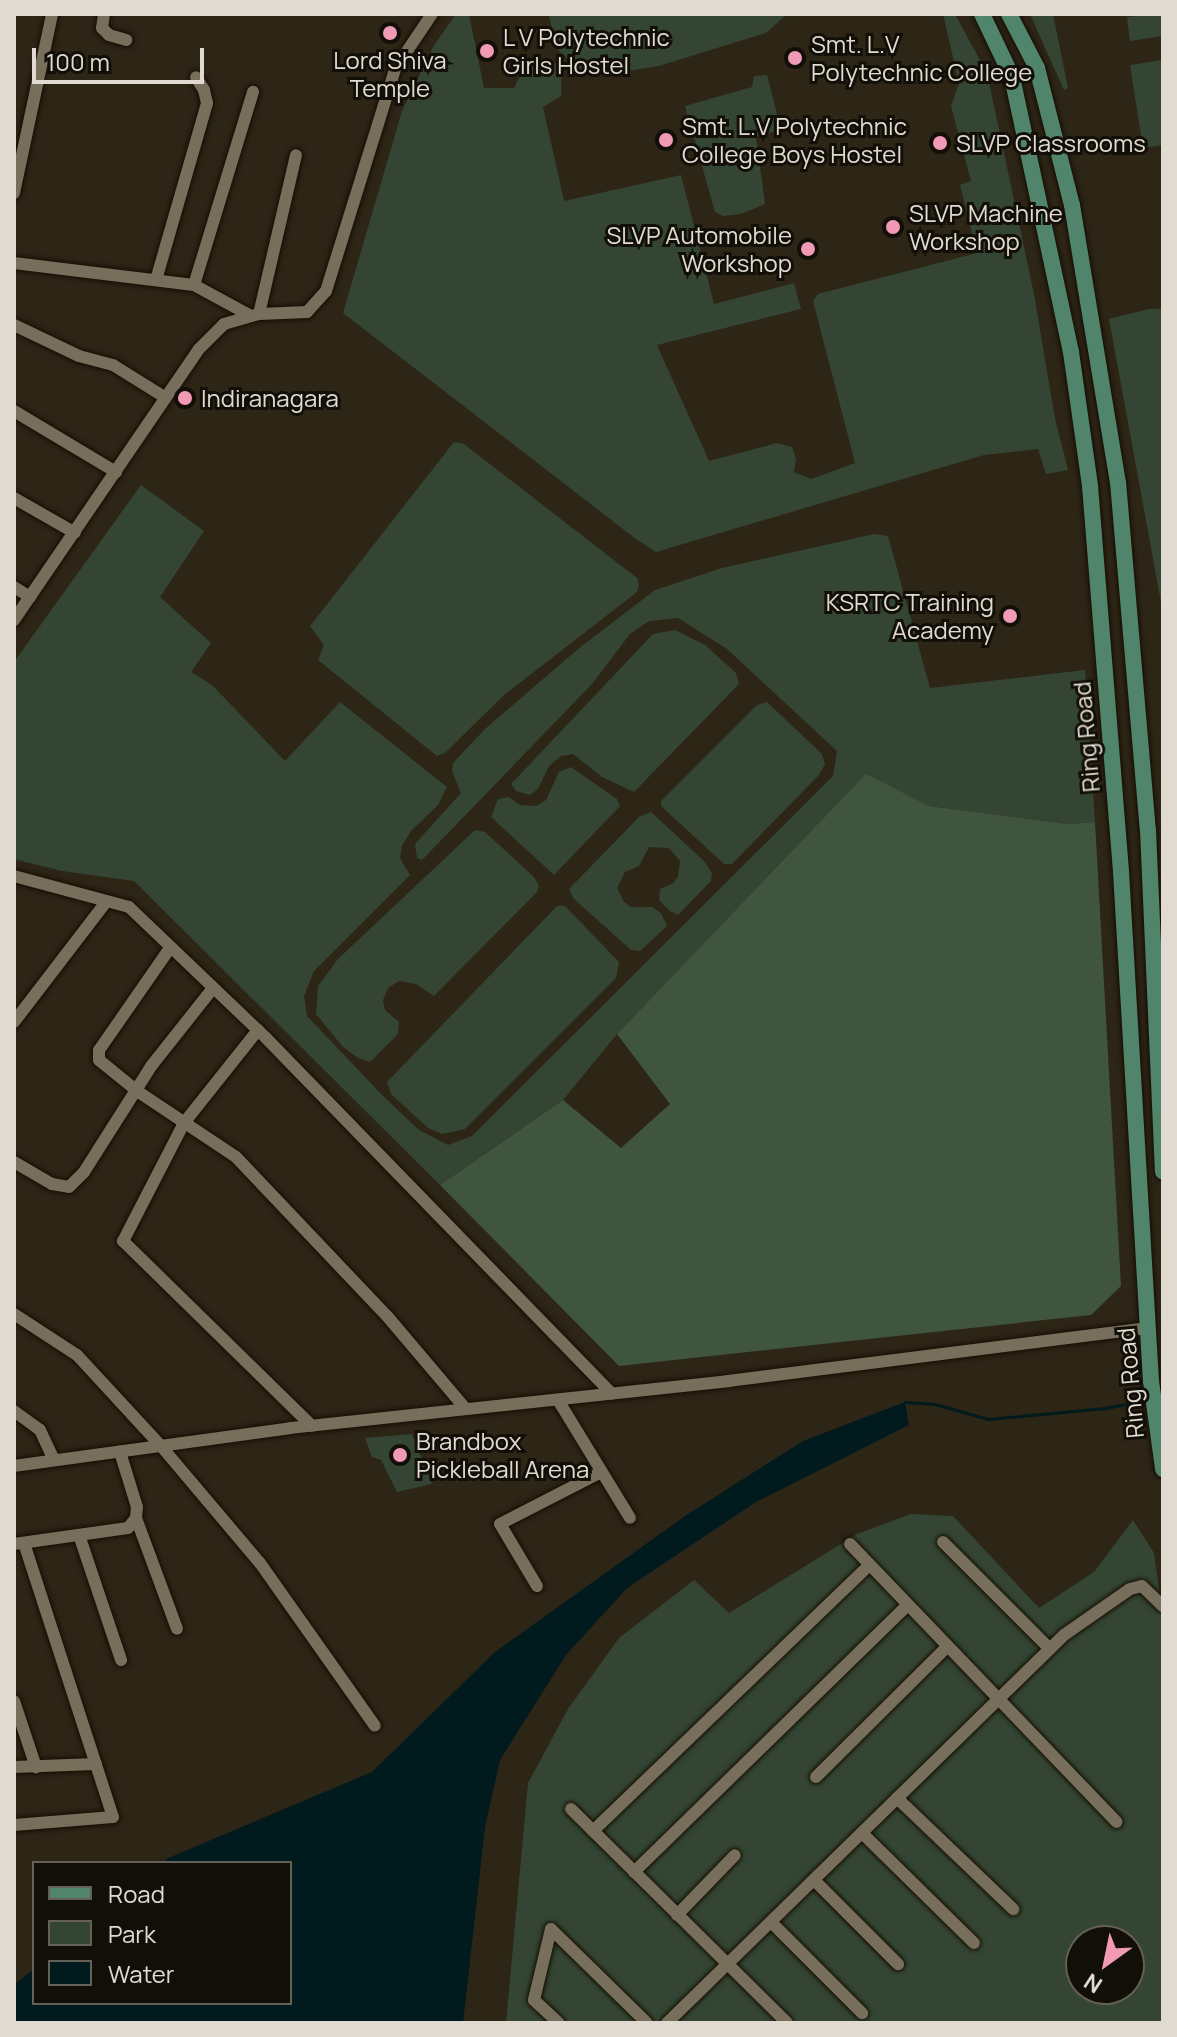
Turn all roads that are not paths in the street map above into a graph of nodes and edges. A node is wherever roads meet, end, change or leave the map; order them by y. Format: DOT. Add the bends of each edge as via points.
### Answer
graph roads {
  1 [pos="52,14"];
  2 [pos="104,14"];
  3 [pos="432,14"];
  4 [pos="982,14"];
  5 [pos="1009,14"];
  6 [pos="126,40"];
  7 [pos="196,77"];
  8 [pos="253,92"];
  9 [pos="1050,124"];
  10 [pos="1023,128"];
  11 [pos="296,155"];
  12 [pos="14,193"];
  13 [pos="14,263"];
  14 [pos="156,280"];
  15 [pos="194,285"];
  16 [pos="255,315"];
  17 [pos="14,325"];
  18 [pos="166,398"];
  19 [pos="14,411"];
  20 [pos="116,472"];
  21 [pos="1119,484"];
  22 [pos="1090,486"];
  23 [pos="14,498"];
  24 [pos="75,533"];
  25 [pos="14,587"];
  26 [pos="30,597"];
  27 [pos="14,620"];
  28 [pos="14,876"];
  29 [pos="106,902"];
  30 [pos="170,948"];
  31 [pos="213,988"];
  32 [pos="14,1022"];
  33 [pos="258,1030"];
  34 [pos="137,1091"];
  35 [pos="184,1123"];
  36 [pos="1162,1142"];
  37 [pos="14,1162"];
  38 [pos="1163,1172"];
  39 [pos="14,1314"];
  40 [pos="1156,1328"];
  41 [pos="612,1394"];
  42 [pos="558,1400"];
  43 [pos="466,1409"];
  44 [pos="14,1411"];
  45 [pos="312,1426"];
  46 [pos="161,1446"];
  47 [pos="120,1452"];
  48 [pos="54,1460"];
  49 [pos="14,1466"];
  50 [pos="1163,1469"];
  51 [pos="601,1472"];
  52 [pos="136,1518"];
  53 [pos="630,1518"];
  54 [pos="79,1535"];
  55 [pos="943,1542"];
  56 [pos="19,1544"];
  57 [pos="850,1544"];
  58 [pos="869,1565"];
  59 [pos="537,1586"];
  60 [pos="1163,1606"];
  61 [pos="906,1607"];
  62 [pos="177,1629"];
  63 [pos="946,1648"];
  64 [pos="1050,1649"];
  65 [pos="121,1660"];
  66 [pos="997,1700"];
  67 [pos="15,1706"];
  68 [pos="375,1726"];
  69 [pos="96,1764"];
  70 [pos="14,1767"];
  71 [pos="36,1767"];
  72 [pos="816,1777"];
  73 [pos="897,1798"];
  74 [pos="571,1809"];
  75 [pos="1117,1822"];
  76 [pos="14,1825"];
  77 [pos="593,1831"];
  78 [pos="862,1833"];
  79 [pos="735,1855"];
  80 [pos="634,1872"];
  81 [pos="814,1880"];
  82 [pos="1013,1909"];
  83 [pos="677,1915"];
  84 [pos="771,1922"];
  85 [pos="974,1943"];
  86 [pos="898,1964"];
  87 [pos="727,1965"];
  88 [pos="677,2013"];
  89 [pos="862,2013"];
  90 [pos="559,2023"];
  91 [pos="647,2023"];
  92 [pos="667,2023"];
  93 [pos="688,2023"];
  94 [pos="787,2023"];
  1 -- 12 [label="street"];
  2 -- 6 [label="street" via="102,28"];
  3 -- 16 [label="street" via="395,69 326,291 307,312"];
  4 -- 10 [label="main road, Ring Road" via="1012,77"];
  5 -- 9 [label="main road" via="1037,68"];
  7 -- 14 [label="street" via="207,103"];
  8 -- 15 [label="street"];
  9 -- 10 [label="main road"];
  9 -- 21 [label="main road" via="1072,205"];
  10 -- 22 [label="main road, Ring Road" via="1071,352"];
  11 -- 16 [label="street"];
  13 -- 14 [label="street"];
  14 -- 15 [label="street"];
  15 -- 16 [label="street"];
  16 -- 18 [label="street" via="224,324 199,349"];
  17 -- 18 [label="street" via="79,356 113,365"];
  18 -- 20 [label="street"];
  19 -- 20 [label="street"];
  20 -- 24 [label="street"];
  21 -- 22 [label="main road"];
  21 -- 36 [label="main road" via="1148,830"];
  22 -- 40 [label="main road, Ring Road"];
  23 -- 24 [label="street"];
  24 -- 26 [label="street"];
  25 -- 26 [label="street"];
  26 -- 27 [label="street"];
  28 -- 29 [label="street"];
  29 -- 30 [label="street" via="129,907"];
  29 -- 32 [label="street"];
  30 -- 31 [label="street"];
  30 -- 34 [label="street" via="98,1054"];
  31 -- 33 [label="street"];
  31 -- 34 [label="street"];
  33 -- 35 [label="street"];
  33 -- 41 [label="street"];
  34 -- 35 [label="street"];
  34 -- 37 [label="street" via="69,1187 52,1184"];
  35 -- 43 [label="street" via="236,1157 387,1316"];
  35 -- 45 [label="street" via="123,1241"];
  36 -- 38 [label="main road"];
  39 -- 46 [label="street" via="77,1355"];
  40 -- 41 [label="street"];
  40 -- 50 [label="main road, Ring Road" via="1151,1381"];
  41 -- 42 [label="street"];
  42 -- 43 [label="street"];
  42 -- 51 [label="street"];
  43 -- 45 [label="street"];
  44 -- 48 [label="street" via="40,1430"];
  45 -- 46 [label="street"];
  46 -- 47 [label="street"];
  46 -- 68 [label="street" via="260,1563"];
  47 -- 48 [label="street"];
  47 -- 52 [label="street"];
  48 -- 49 [label="street"];
  51 -- 53 [label="street"];
  51 -- 59 [label="street" via="500,1524"];
  52 -- 54 [label="street" via="128,1528"];
  52 -- 62 [label="street"];
  54 -- 56 [label="street"];
  54 -- 65 [label="street"];
  55 -- 64 [label="street"];
  56 -- 69 [label="street"];
  57 -- 58 [label="street"];
  58 -- 61 [label="street"];
  58 -- 77 [label="street"];
  60 -- 64 [label="street" via="1142,1586 1130,1589"];
  61 -- 63 [label="street"];
  61 -- 80 [label="street"];
  63 -- 66 [label="street"];
  63 -- 72 [label="street"];
  64 -- 66 [label="street"];
  66 -- 73 [label="street"];
  66 -- 75 [label="street"];
  67 -- 71 [label="street"];
  69 -- 71 [label="street"];
  69 -- 76 [label="street" via="113,1817"];
  70 -- 71 [label="street"];
  73 -- 78 [label="street"];
  73 -- 82 [label="street"];
  74 -- 77 [label="street"];
  77 -- 80 [label="street"];
  78 -- 81 [label="street"];
  78 -- 85 [label="street"];
  79 -- 83 [label="street"];
  80 -- 83 [label="street"];
  81 -- 84 [label="street"];
  81 -- 86 [label="street"];
  83 -- 87 [label="street"];
  84 -- 87 [label="street"];
  84 -- 89 [label="street"];
  87 -- 88 [label="street"];
  87 -- 94 [label="street"];
  88 -- 92 [label="street"];
  88 -- 93 [label="street"];
  90 -- 91 [label="street" via="534,2000 551,1929"];
}
